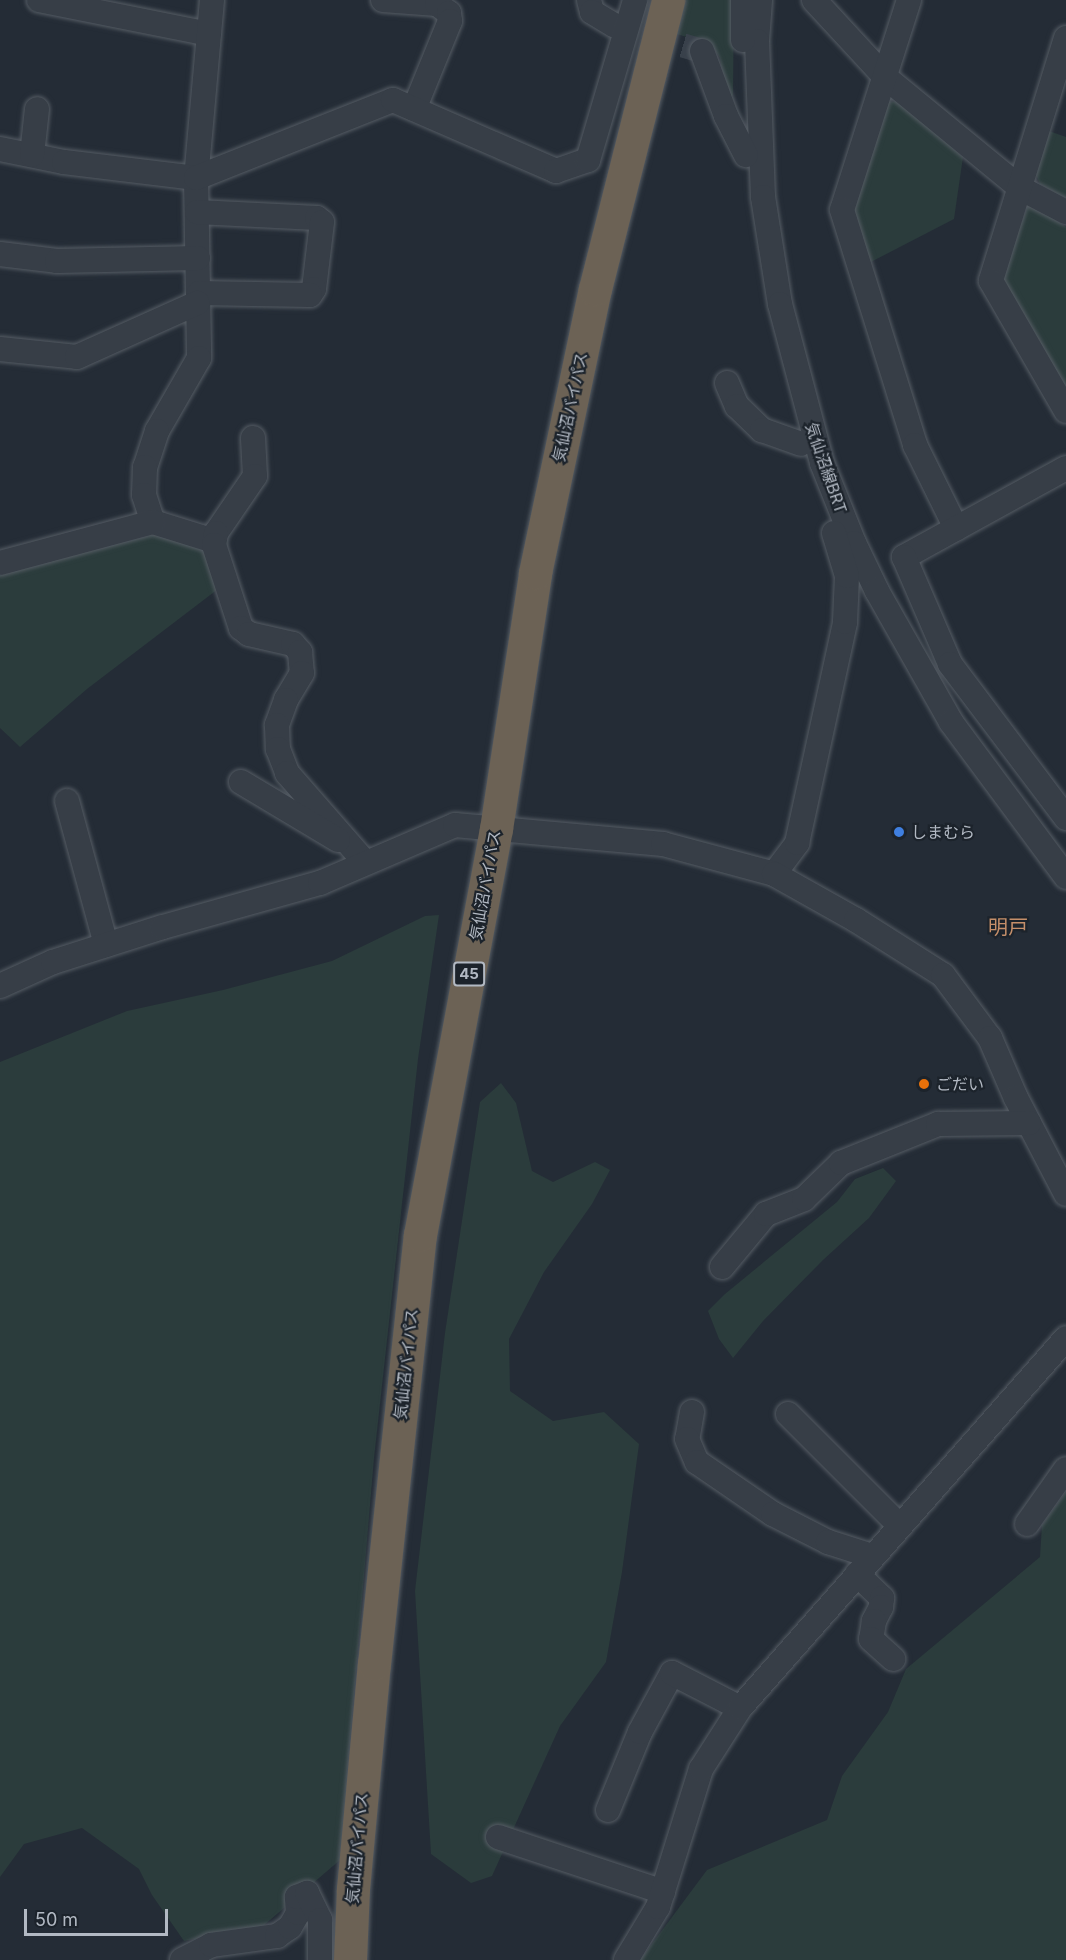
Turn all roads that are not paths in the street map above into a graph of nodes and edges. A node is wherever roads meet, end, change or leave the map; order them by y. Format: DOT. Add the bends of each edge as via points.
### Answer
graph roads {
  1 [pos="39,0"];
  2 [pos="212,0"];
  3 [pos="383,0"];
  4 [pos="589,0"];
  5 [pos="635,0"];
  6 [pos="668,0"];
  7 [pos="743,0"];
  8 [pos="760,0"];
  9 [pos="814,0"];
  10 [pos="909,0"];
  11 [pos="614,25"];
  12 [pos="209,34"];
  13 [pos="1066,38"];
  14 [pos="702,51"];
  15 [pos="885,77"];
  16 [pos="37,108"];
  17 [pos="414,109"];
  18 [pos="0,149"];
  19 [pos="32,155"];
  20 [pos="746,155"];
  21 [pos="196,178"];
  22 [pos="1020,188"];
  23 [pos="197,212"];
  24 [pos="1066,212"];
  25 [pos="0,254"];
  26 [pos="198,258"];
  27 [pos="198,298"];
  28 [pos="0,349"];
  29 [pos="728,382"];
  30 [pos="1066,411"];
  31 [pos="253,438"];
  32 [pos="801,444"];
  33 [pos="1066,468"];
  34 [pos="153,522"];
  35 [pos="956,528"];
  36 [pos="214,541"];
  37 [pos="0,564"];
  38 [pos="241,782"];
  39 [pos="67,801"];
  40 [pos="1065,813"];
  41 [pos="496,829"];
  42 [pos="358,854"];
  43 [pos="774,874"];
  44 [pos="1066,877"];
  45 [pos="106,945"];
  46 [pos="0,986"];
  47 [pos="1029,1123"];
  48 [pos="1066,1194"];
  49 [pos="722,1267"];
  50 [pos="1066,1338"];
  51 [pos="692,1412"];
  52 [pos="788,1414"];
  53 [pos="1066,1469"];
  54 [pos="1027,1524"];
  55 [pos="899,1525"];
  56 [pos="864,1565"];
  57 [pos="893,1659"];
  58 [pos="741,1708"];
  59 [pos="608,1810"];
  60 [pos="498,1837"];
  61 [pos="663,1892"];
  62 [pos="182,1960"];
  63 [pos="320,1960"];
  64 [pos="350,1960"];
  65 [pos="626,1960"];
  1 -- 12 [label="street"];
  2 -- 12 [label="street"];
  3 -- 17 [label="street" via="436,4 449,13 450,21"];
  4 -- 11 [label="street" via="592,12"];
  5 -- 17 [label="street" via="588,160 556,171"];
  6 -- 41 [label="highway, 気仙沼バイパス / 45" via="596,288 535,573"];
  7 -- 20 [label="street"];
  8 -- 44 [label="street, 気仙沼線BRT" via="757,41 763,197 780,304 822,463 877,591 945,713"];
  9 -- 15 [label="street"];
  10 -- 15 [label="street"];
  12 -- 21 [label="street"];
  13 -- 22 [label="street"];
  14 -- 20 [label="street" via="726,116"];
  15 -- 22 [label="street"];
  15 -- 35 [label="street" via="842,210 915,445"];
  16 -- 19 [label="street"];
  17 -- 21 [label="street" via="393,100"];
  18 -- 19 [label="street"];
  19 -- 21 [label="street"];
  20 -- 32 [label="street" via="773,344"];
  21 -- 23 [label="street"];
  22 -- 24 [label="street"];
  22 -- 30 [label="street" via="991,281"];
  23 -- 26 [label="street"];
  23 -- 27 [label="street" via="317,218 322,222 310,295"];
  25 -- 26 [label="street" via="57,261"];
  26 -- 27 [label="street"];
  27 -- 28 [label="street" via="77,357"];
  27 -- 34 [label="street" via="199,358 157,431 145,466 144,495"];
  29 -- 32 [label="street" via="737,406 762,430"];
  31 -- 36 [label="street" via="255,476"];
  32 -- 43 [label="street" via="821,505 841,547 848,576 848,601 797,843"];
  33 -- 35 [label="street"];
  34 -- 36 [label="street"];
  34 -- 37 [label="street"];
  35 -- 40 [label="street" via="904,557 950,664"];
  36 -- 42 [label="street" via="241,628 249,634 293,644 300,652 302,673 277,725 278,749 287,773"];
  38 -- 42 [label="street"];
  39 -- 45 [label="street"];
  41 -- 42 [label="street" via="455,825"];
  41 -- 43 [label="street" via="663,844"];
  41 -- 64 [label="highway, 気仙沼バイパス / 45" via="420,1235 371,1699"];
  42 -- 45 [label="street" via="321,883"];
  43 -- 47 [label="street" via="943,975 990,1038"];
  45 -- 46 [label="street" via="53,962"];
  47 -- 48 [label="street"];
  47 -- 49 [label="street" via="938,1124 841,1163 804,1199 766,1214"];
  50 -- 55 [label="street"];
  51 -- 56 [label="street" via="687,1438 697,1462 773,1514"];
  52 -- 55 [label="street"];
  53 -- 54 [label="street"];
  55 -- 56 [label="street"];
  56 -- 57 [label="street" via="882,1599 871,1639"];
  56 -- 58 [label="street"];
  58 -- 59 [label="street" via="672,1673 640,1732"];
  58 -- 61 [label="street" via="701,1769"];
  60 -- 61 [label="street"];
  61 -- 65 [label="street"];
  62 -- 63 [label="street" via="211,1945 277,1936 290,1928 298,1913 297,1897 307,1893 320,1920"];
}
